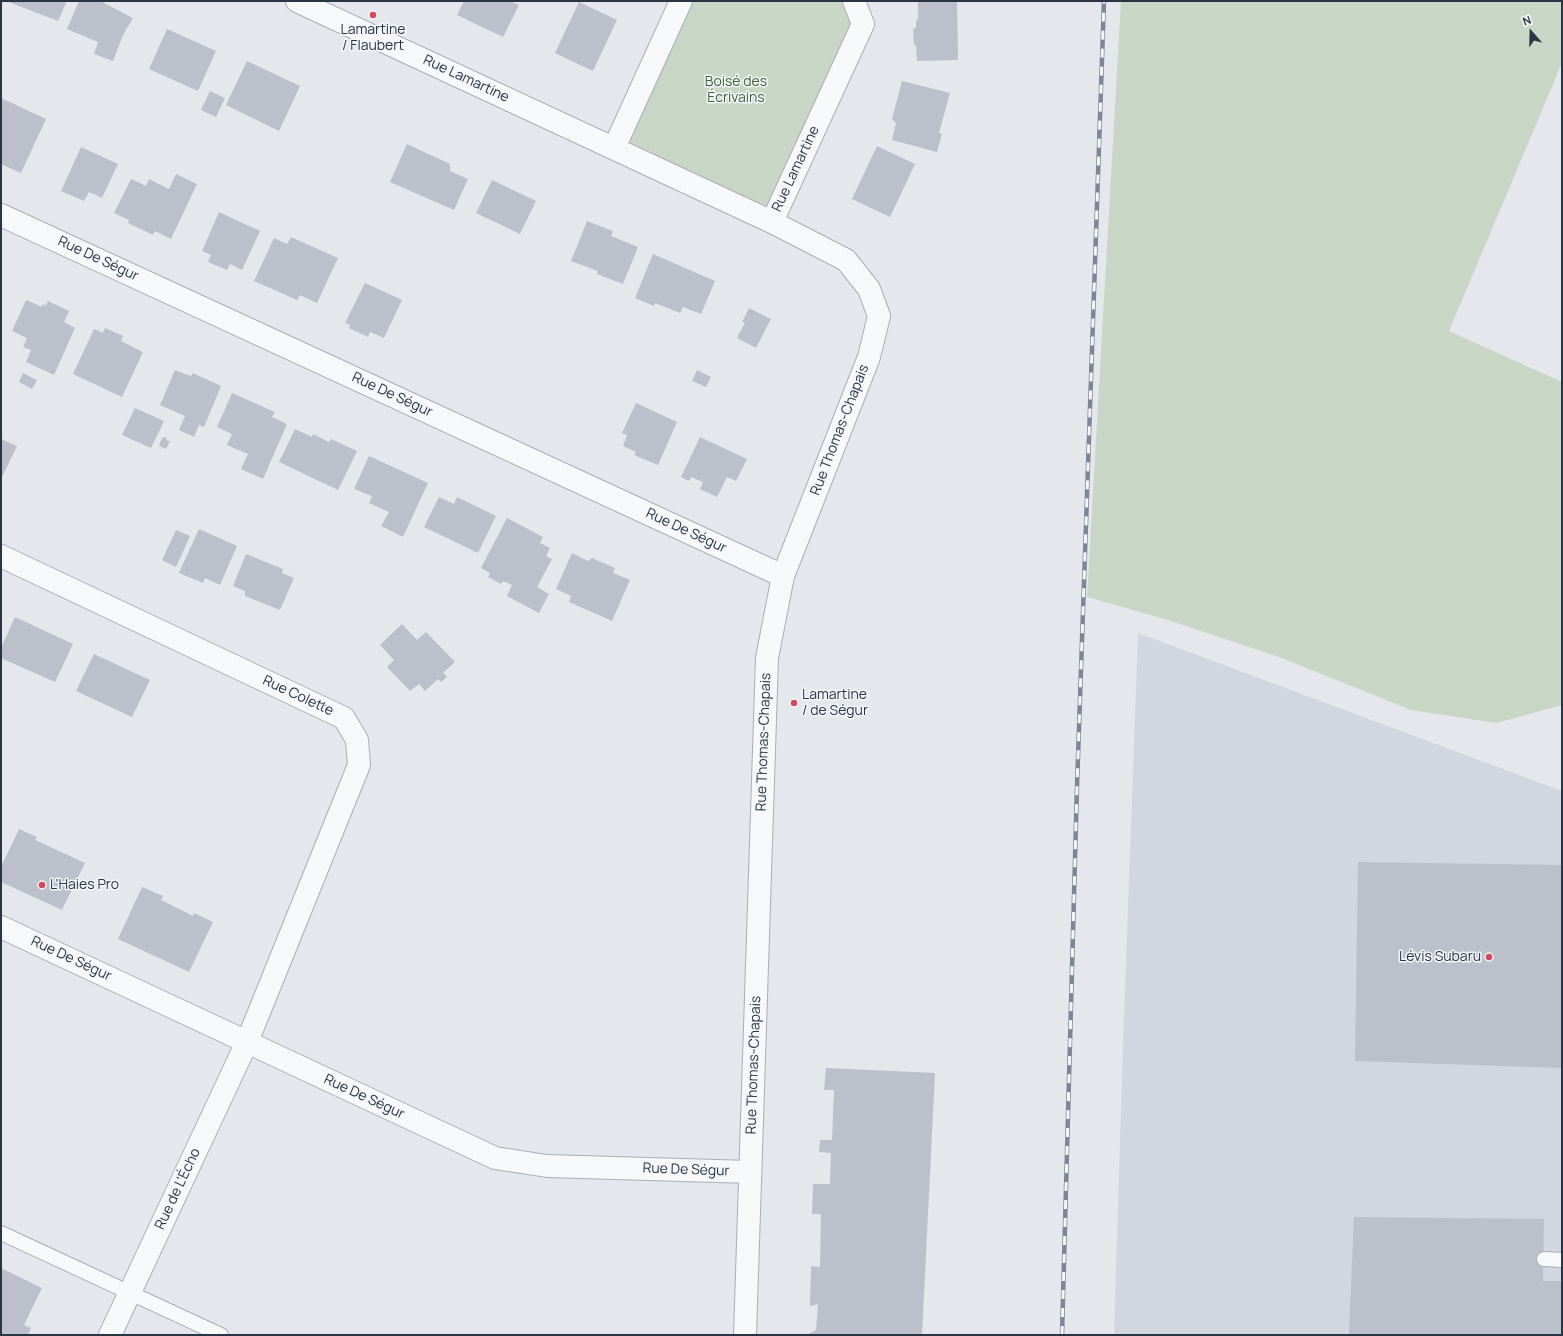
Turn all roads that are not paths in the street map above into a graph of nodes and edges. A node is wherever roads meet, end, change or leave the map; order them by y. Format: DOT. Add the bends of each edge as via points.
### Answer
graph roads {
  1 [pos="681,1"];
  2 [pos="854,1"];
  3 [pos="302,2"];
  4 [pos="614,148"];
  5 [pos="1,215"];
  6 [pos="772,222"];
  7 [pos="1,556"];
  8 [pos="783,576"];
  9 [pos="1,927"];
  10 [pos="247,1042"];
  11 [pos="750,1172"];
  12 [pos="1,1233"];
  13 [pos="1544,1260"];
  14 [pos="1562,1260"];
  15 [pos="130,1293"];
  16 [pos="110,1335"];
  17 [pos="221,1335"];
  18 [pos="745,1335"];
  1 -- 4 [label="street"];
  2 -- 6 [label="street, Rue Lamartine" via="863,24"];
  3 -- 4 [label="street, Rue Lamartine"];
  4 -- 6 [label="street, Rue Lamartine"];
  5 -- 8 [label="street, Rue De Ségur"];
  6 -- 8 [label="street, Rue Thomas-Chapais" via="846,260 869,289 879,316 869,357"];
  7 -- 10 [label="street, Rue Colette" via="344,718 357,740 359,765"];
  8 -- 11 [label="street, Rue Thomas-Chapais" via="767,658"];
  9 -- 10 [label="street, Rue De Ségur"];
  10 -- 11 [label="street, Rue De Ségur" via="495,1158 547,1166"];
  10 -- 15 [label="street, Rue de L'Écho"];
  11 -- 18 [label="street, Rue Thomas-Chapais"];
  12 -- 15 [label="lane"];
  13 -- 14 [label="lane"];
  15 -- 16 [label="street, Rue de L'Écho"];
  15 -- 17 [label="lane"];
}
